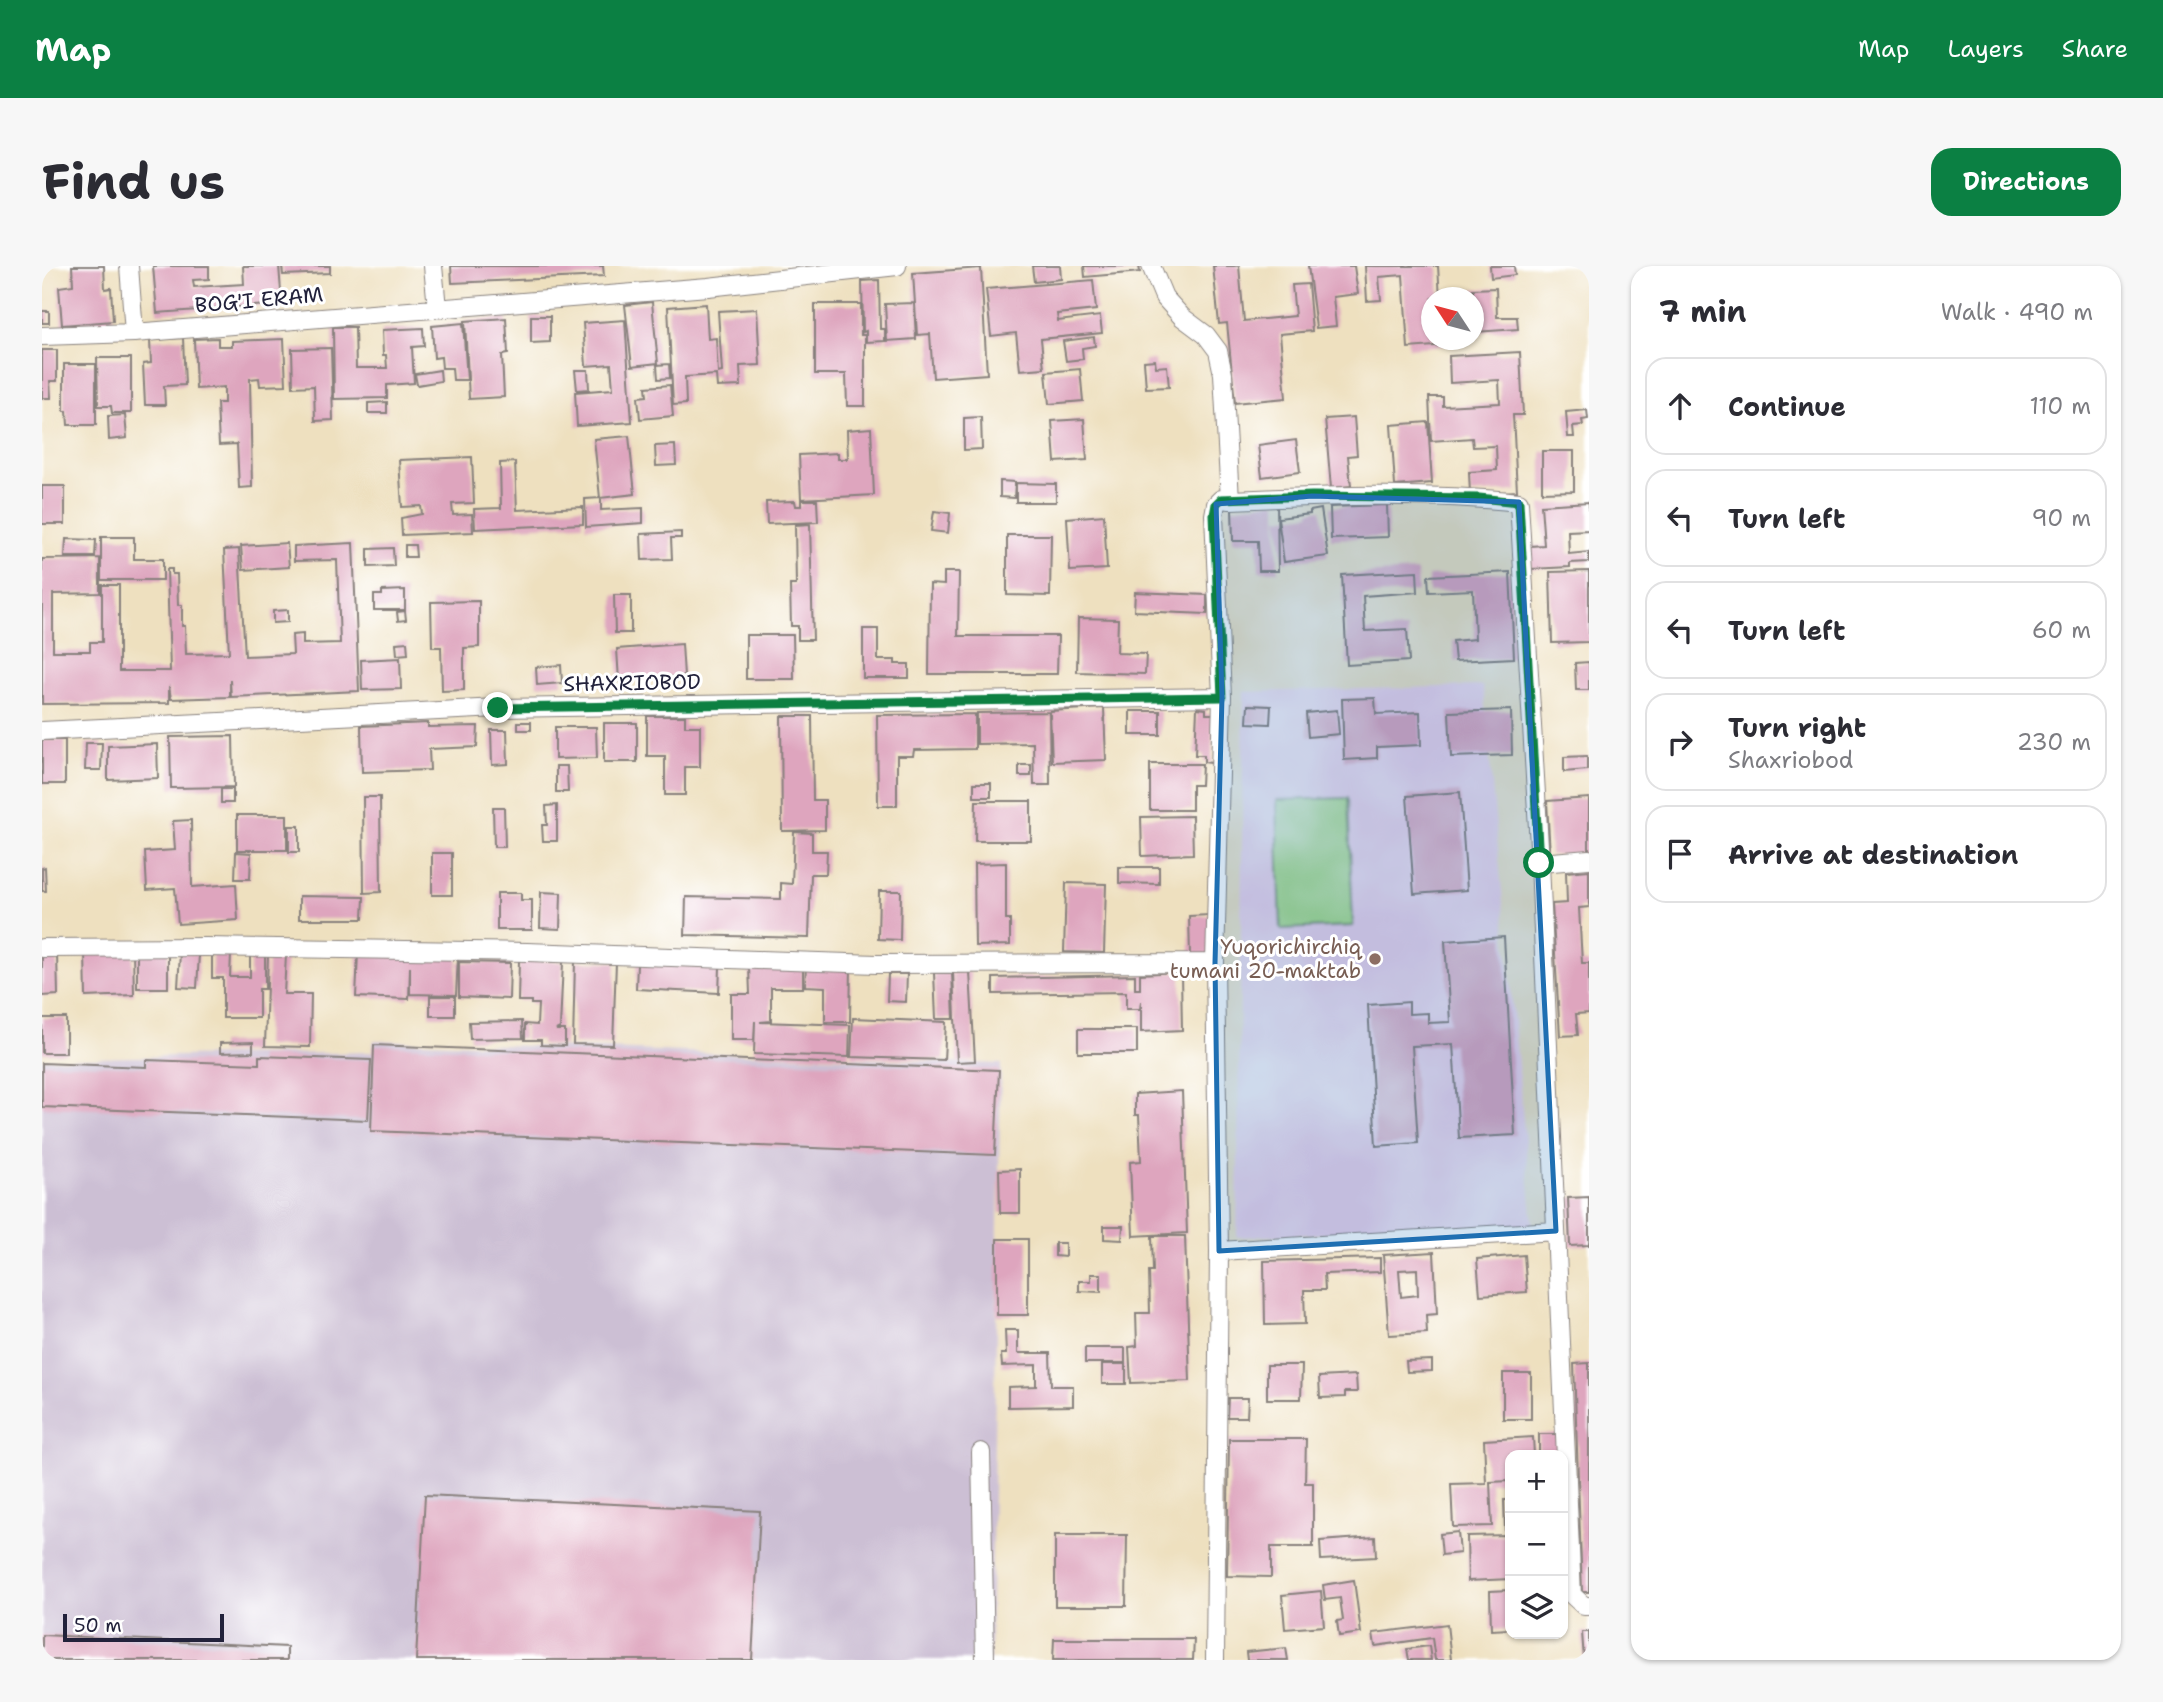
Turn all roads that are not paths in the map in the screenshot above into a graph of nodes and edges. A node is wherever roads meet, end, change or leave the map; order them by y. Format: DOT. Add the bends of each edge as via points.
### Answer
graph roads {
  1 [pos="129,266"];
  2 [pos="433,266"];
  3 [pos="897,266"];
  4 [pos="1151,266"];
  5 [pos="749,274"];
  6 [pos="437,308"];
  7 [pos="134,333"];
  8 [pos="42,336"];
  9 [pos="1230,500"];
  10 [pos="1222,697"];
  11 [pos="42,731"];
  12 [pos="1589,859"];
  13 [pos="1539,863"];
  14 [pos="42,948"];
  15 [pos="1215,963"];
  16 [pos="1556,1231"];
  17 [pos="1219,1251"];
  18 [pos="981,1452"];
  19 [pos="1589,1606"];
  20 [pos="985,1660"];
  21 [pos="1215,1660"];
  1 -- 7 [label="street"];
  2 -- 6 [label="street"];
  3 -- 5 [label="street, BOG'I ERAM"];
  4 -- 9 [label="street" via="1164,297 1218,351"];
  5 -- 6 [label="street, BOG'I ERAM" via="708,288"];
  6 -- 7 [label="street, BOG'I ERAM"];
  7 -- 8 [label="street, BOG'I ERAM"];
  9 -- 10 [label="street" via="1221,499 1214,515"];
  9 -- 13 [label="street" via="1312,496 1519,502"];
  10 -- 11 [label="street, SHAXRIOBOD" via="498,708"];
  10 -- 15 [label="street"];
  12 -- 13 [label="street"];
  13 -- 16 [label="street"];
  14 -- 15 [label="street" via="527,952 877,964"];
  15 -- 17 [label="street"];
  16 -- 17 [label="street"];
  16 -- 19 [label="street" via="1572,1595"];
  17 -- 21 [label="street"];
  18 -- 20 [label="street"];
}
